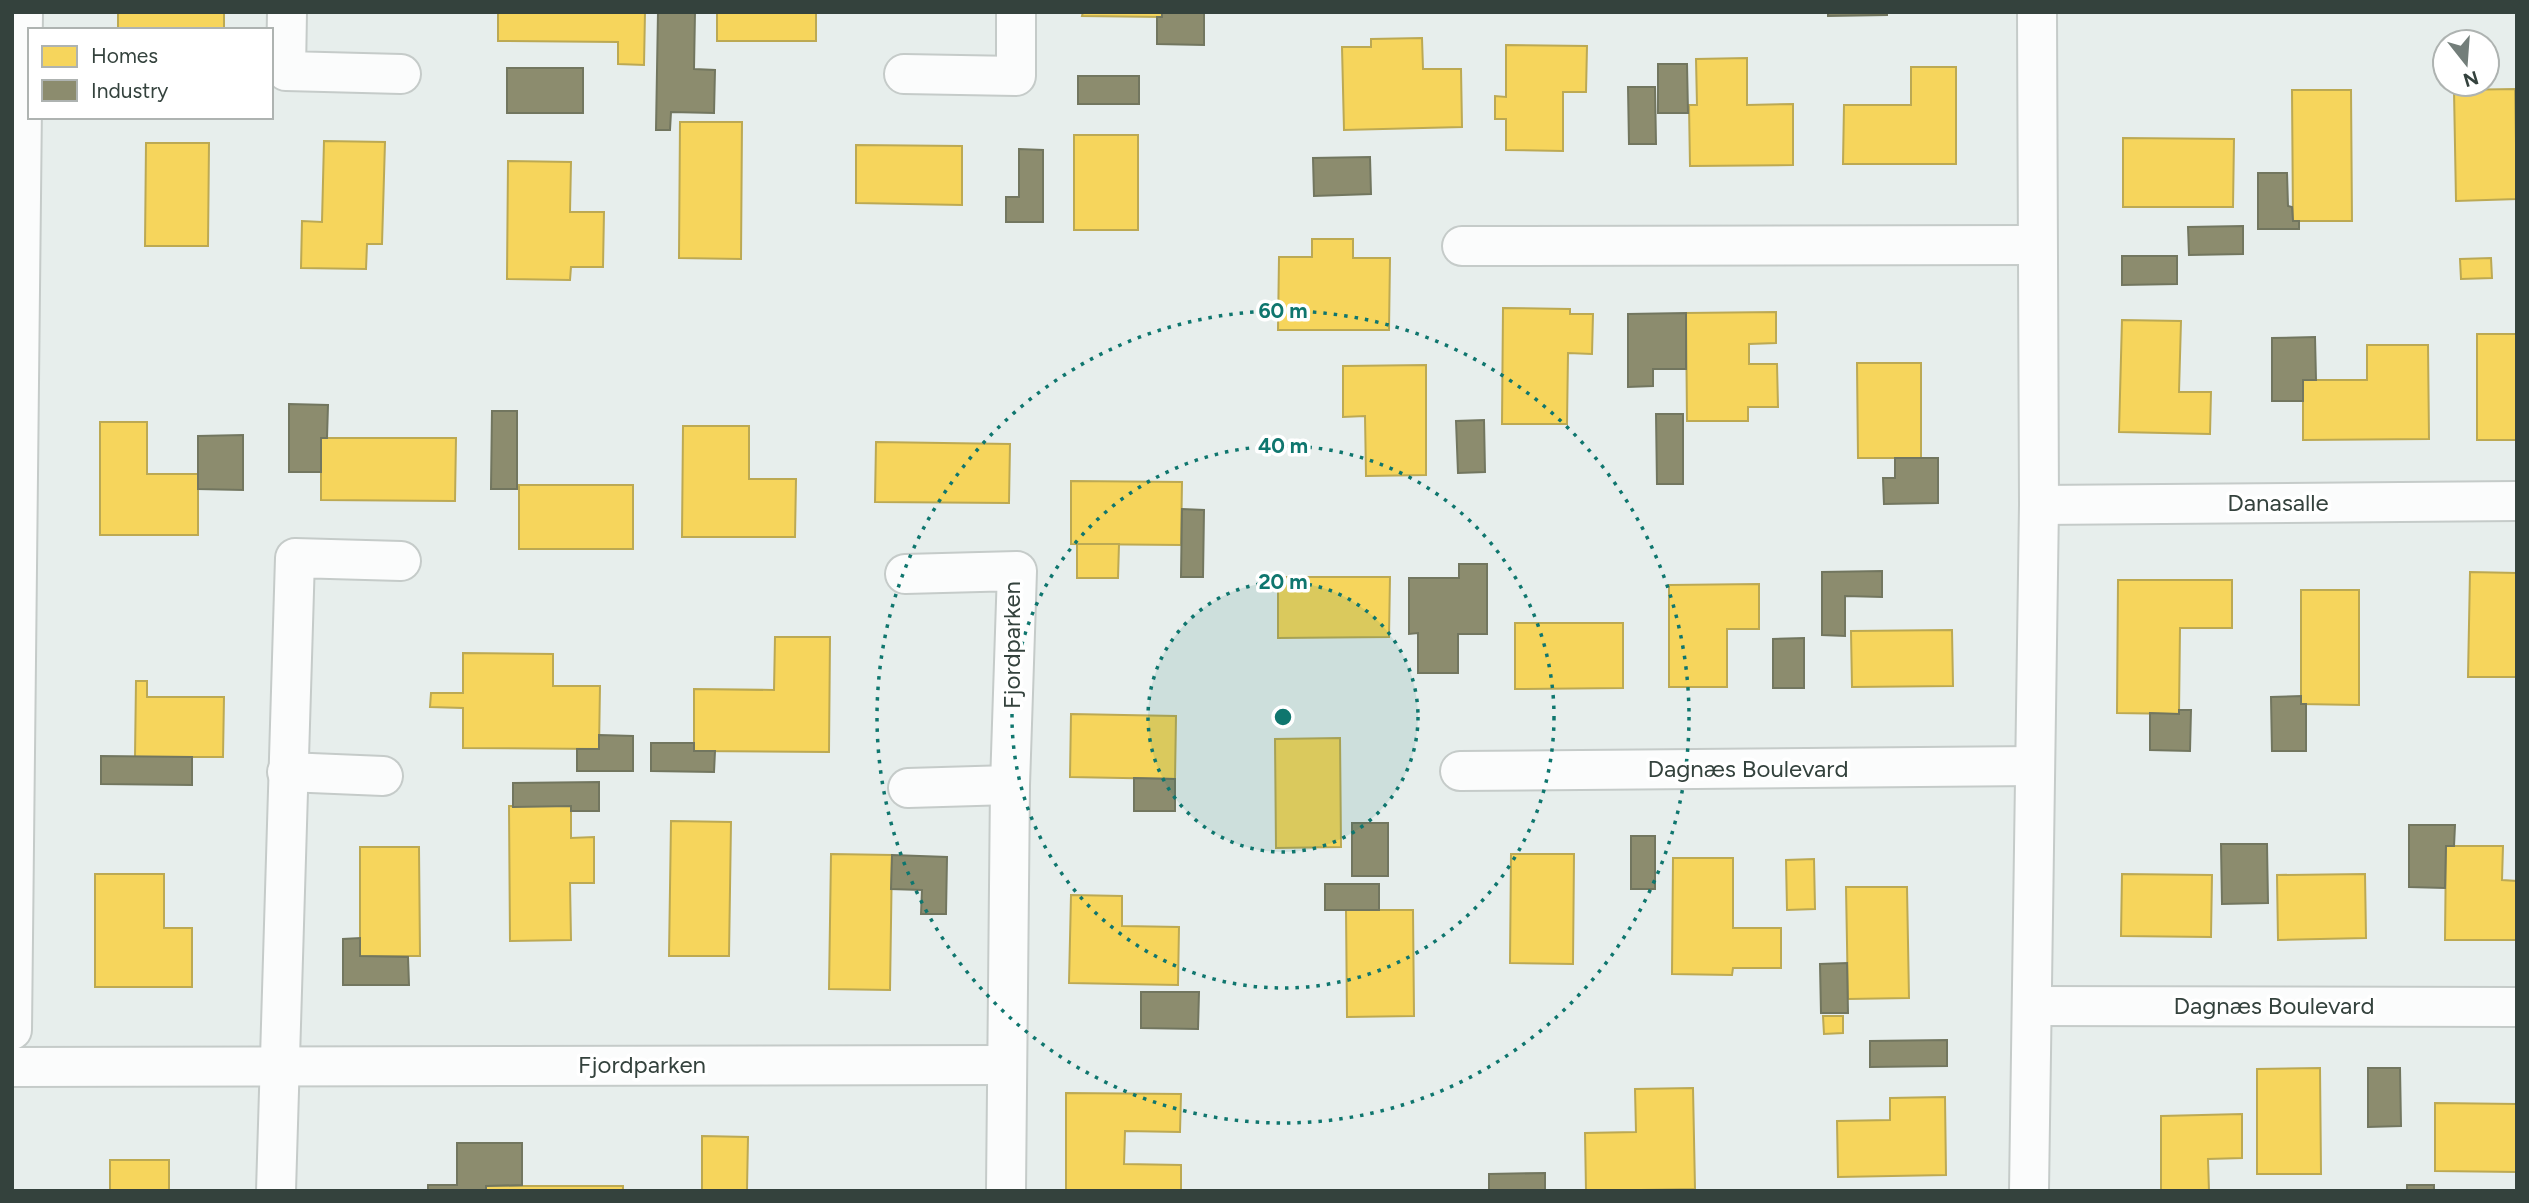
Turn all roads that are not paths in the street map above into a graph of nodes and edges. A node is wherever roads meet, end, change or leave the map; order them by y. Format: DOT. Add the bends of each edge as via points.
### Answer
graph roads {
  1 [pos="23,12"];
  2 [pos="287,12"];
  3 [pos="1016,12"];
  4 [pos="2038,12"];
  5 [pos="401,74"];
  6 [pos="904,74"];
  7 [pos="2037,244"];
  8 [pos="1462,246"];
  9 [pos="2517,501"];
  10 [pos="2039,505"];
  11 [pos="401,561"];
  12 [pos="905,574"];
  13 [pos="2035,766"];
  14 [pos="287,772"];
  15 [pos="1460,772"];
  16 [pos="383,776"];
  17 [pos="1010,785"];
  18 [pos="908,788"];
  19 [pos="2032,1006"];
  20 [pos="2517,1006"];
  21 [pos="12,1030"];
  22 [pos="278,1065"];
  23 [pos="1006,1065"];
  24 [pos="12,1067"];
  25 [pos="276,1191"];
  26 [pos="1006,1191"];
  27 [pos="2029,1191"];
  1 -- 21 [label="street"];
  2 -- 5 [label="street" via="286,71"];
  3 -- 6 [label="street" via="1016,76"];
  4 -- 7 [label="street"];
  7 -- 8 [label="street"];
  7 -- 10 [label="street"];
  9 -- 10 [label="street, Danasalle"];
  10 -- 13 [label="street"];
  11 -- 14 [label="street" via="295,558"];
  12 -- 17 [label="street, Fjordparken" via="1017,571"];
  13 -- 15 [label="street, Dagnæs Boulevard"];
  13 -- 19 [label="street"];
  14 -- 16 [label="street"];
  14 -- 22 [label="street"];
  17 -- 18 [label="street"];
  17 -- 23 [label="street, Fjordparken"];
  19 -- 20 [label="street, Dagnæs Boulevard"];
  19 -- 27 [label="street"];
  22 -- 23 [label="street, Fjordparken"];
  22 -- 24 [label="street, Fjordparken"];
  22 -- 25 [label="street"];
  23 -- 26 [label="street, Fjordparken"];
}
